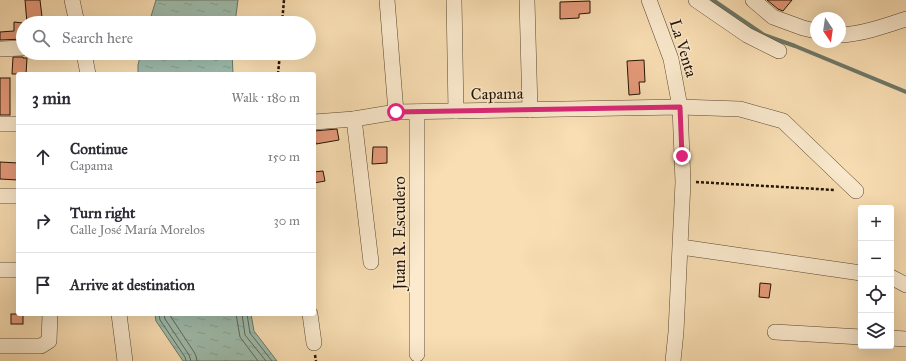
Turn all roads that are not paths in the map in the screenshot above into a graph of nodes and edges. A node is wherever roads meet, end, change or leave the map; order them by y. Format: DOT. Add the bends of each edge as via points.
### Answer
graph roads {
  1 [pos="72,0"];
  2 [pos="387,0"];
  3 [pos="454,0"];
  4 [pos="527,0"];
  5 [pos="649,0"];
  6 [pos="696,0"];
  7 [pos="753,0"];
  8 [pos="75,16"];
  9 [pos="906,19"];
  10 [pos="810,30"];
  11 [pos="846,34"];
  12 [pos="16,48"];
  13 [pos="0,49"];
  14 [pos="779,51"];
  15 [pos="85,60"];
  16 [pos="88,72"];
  17 [pos="680,107"];
  18 [pos="530,110"];
  19 [pos="456,111"];
  20 [pos="396,112"];
  21 [pos="418,112"];
  22 [pos="354,119"];
  23 [pos="316,122"];
  24 [pos="0,124"];
  25 [pos="16,124"];
  26 [pos="856,191"];
  27 [pos="0,196"];
  28 [pos="16,196"];
  29 [pos="681,247"];
  30 [pos="371,262"];
  31 [pos="0,270"];
  32 [pos="16,270"];
  33 [pos="858,273"];
  34 [pos="894,279"];
  35 [pos="906,285"];
  36 [pos="50,316"];
  37 [pos="119,316"];
  38 [pos="310,316"];
  39 [pos="775,332"];
  40 [pos="858,337"];
  41 [pos="894,338"];
  42 [pos="906,339"];
  43 [pos="314,343"];
  44 [pos="0,346"];
  45 [pos="417,354"];
  46 [pos="125,361"];
  47 [pos="672,361"];
  1 -- 8 [label="street"];
  2 -- 20 [label="street"];
  3 -- 19 [label="street"];
  4 -- 18 [label="street"];
  5 -- 17 [label="street, La Venta" via="672,59"];
  6 -- 14 [label="street" via="747,35"];
  7 -- 10 [label="street" via="773,17"];
  9 -- 11 [label="street"];
  12 -- 13 [label="street"];
  15 -- 16 [label="street"];
  17 -- 18 [label="street, Capama"];
  17 -- 26 [label="street, Capama" via="740,109 783,121"];
  17 -- 29 [label="street, La Venta" via="683,182"];
  18 -- 19 [label="street, Capama"];
  19 -- 21 [label="street, Capama"];
  20 -- 21 [label="street, Capama"];
  20 -- 22 [label="street, Capama"];
  21 -- 45 [label="street, Juan R. Escudero"];
  22 -- 23 [label="street, Capama"];
  22 -- 30 [label="street"];
  24 -- 25 [label="street"];
  27 -- 28 [label="street"];
  29 -- 33 [label="street"];
  29 -- 47 [label="street, La Venta"];
  31 -- 32 [label="street"];
  34 -- 35 [label="street"];
  36 -- 44 [label="street" via="49,341 41,346"];
  37 -- 46 [label="street"];
  38 -- 43 [label="street"];
  39 -- 40 [label="street"];
  41 -- 42 [label="street"];
}
